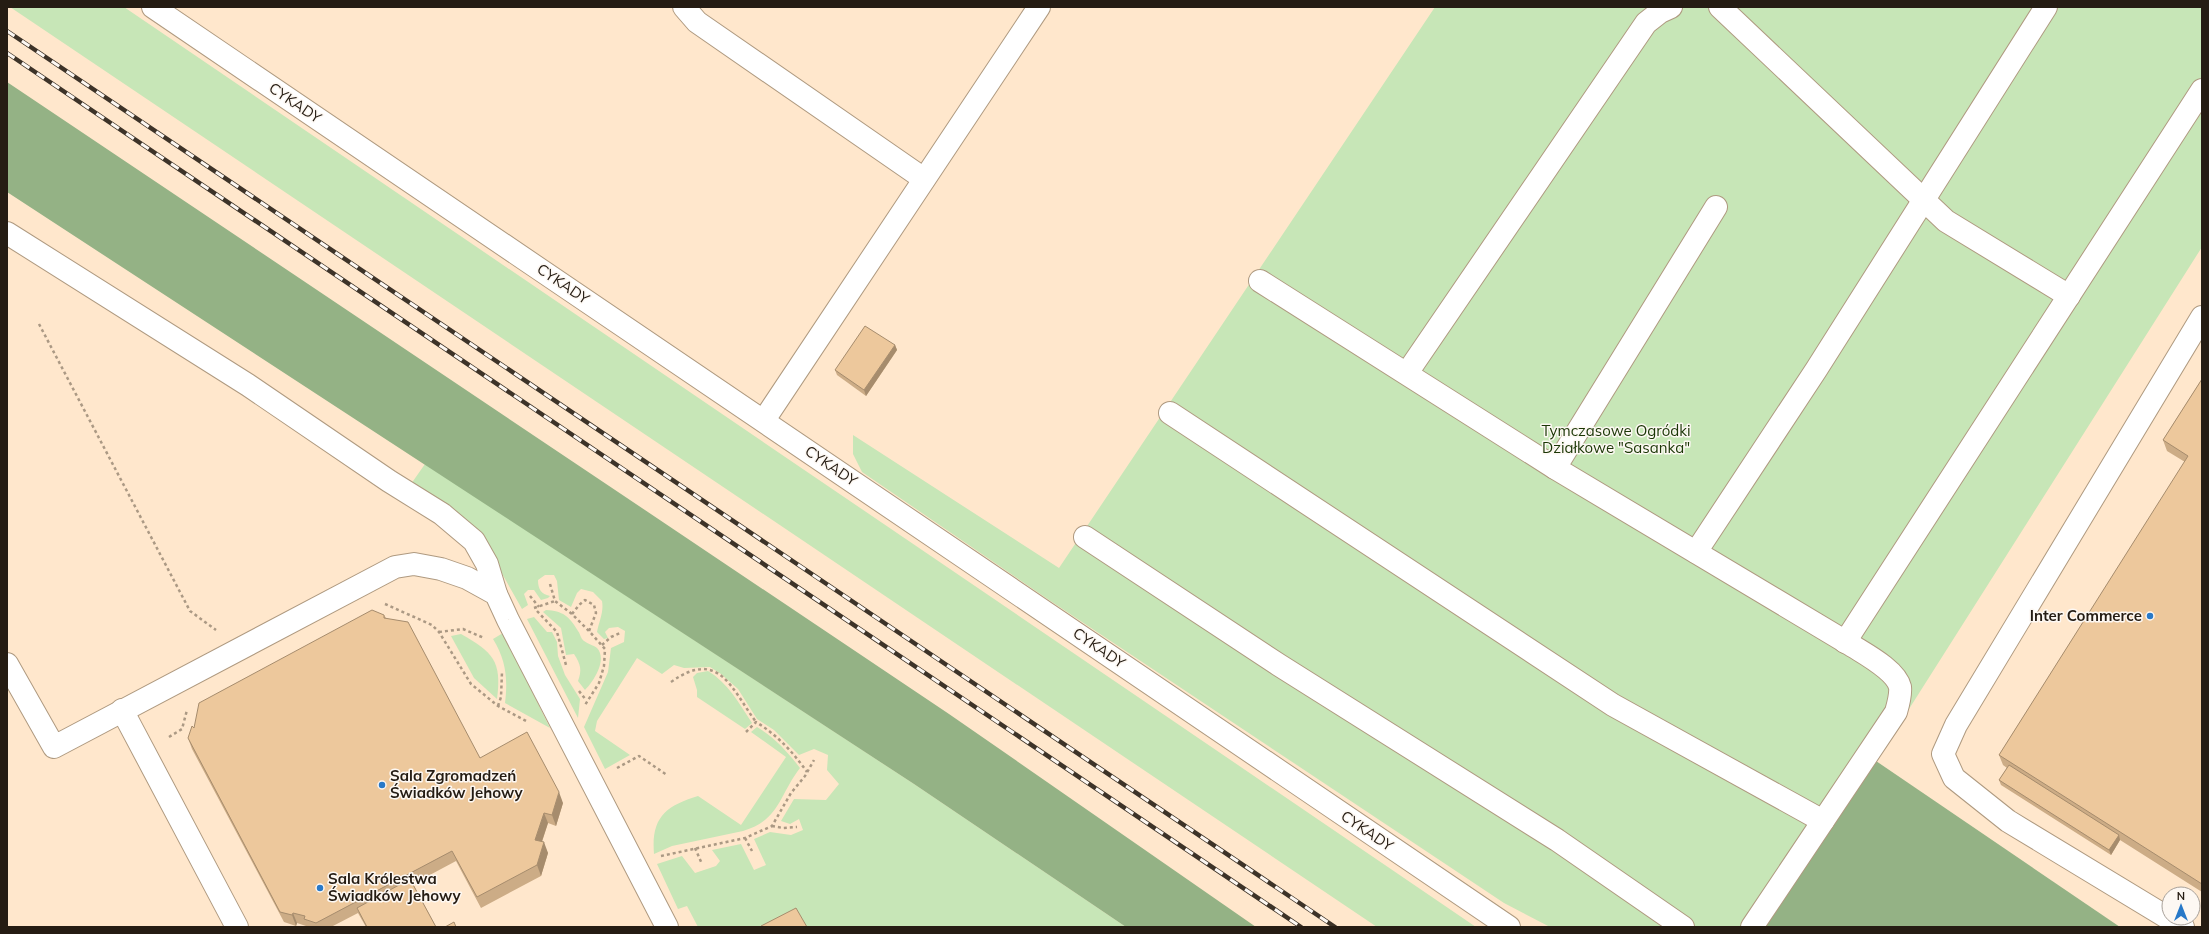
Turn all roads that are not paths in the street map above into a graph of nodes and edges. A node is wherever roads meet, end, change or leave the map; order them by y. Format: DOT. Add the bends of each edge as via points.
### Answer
graph roads {
  1 [pos="153,7"];
  2 [pos="684,7"];
  3 [pos="1039,7"];
  4 [pos="1671,7"];
  5 [pos="1720,7"];
  6 [pos="2046,7"];
  7 [pos="2202,90"];
  8 [pos="924,179"];
  9 [pos="1923,201"];
  10 [pos="1716,206"];
  11 [pos="7,233"];
  12 [pos="1260,281"];
  13 [pos="2069,296"];
  14 [pos="2202,317"];
  15 [pos="1407,373"];
  16 [pos="1170,413"];
  17 [pos="764,420"];
  18 [pos="1555,468"];
  19 [pos="1085,537"];
  20 [pos="1696,552"];
  21 [pos="496,594"];
  22 [pos="1845,642"];
  23 [pos="7,664"];
  24 [pos="122,710"];
  25 [pos="1823,821"];
  26 [pos="237,927"];
  27 [pos="667,927"];
  28 [pos="1509,927"];
  29 [pos="1683,927"];
  30 [pos="1752,927"];
  31 [pos="2183,927"];
  1 -- 17 [label="lane, CYKADY"];
  2 -- 8 [label="lane" via="698,22"];
  3 -- 8 [label="lane"];
  4 -- 15 [label="lane" via="1646,23"];
  5 -- 9 [label="lane"];
  6 -- 9 [label="lane"];
  7 -- 13 [label="lane"];
  8 -- 17 [label="lane"];
  9 -- 13 [label="lane" via="1946,221"];
  9 -- 20 [label="lane"];
  10 -- 18 [label="lane"];
  11 -- 21 [label="lane" via="248,385 442,514 474,541 487,564"];
  12 -- 15 [label="lane"];
  13 -- 22 [label="lane"];
  14 -- 31 [label="lane" via="1956,725 1943,754 1954,778 2008,821"];
  15 -- 18 [label="lane"];
  16 -- 25 [label="lane" via="1613,705"];
  17 -- 28 [label="lane, CYKADY"];
  18 -- 20 [label="lane"];
  19 -- 29 [label="lane" via="1279,665 1557,840"];
  20 -- 22 [label="lane"];
  21 -- 24 [label="lane" via="467,578 442,569 414,564 395,566"];
  21 -- 27 [label="lane"];
  22 -- 25 [label="lane" via="1886,668 1900,687 1899,699 1896,712"];
  23 -- 24 [label="lane" via="54,747"];
  24 -- 26 [label="lane"];
  25 -- 30 [label="lane"];
}
